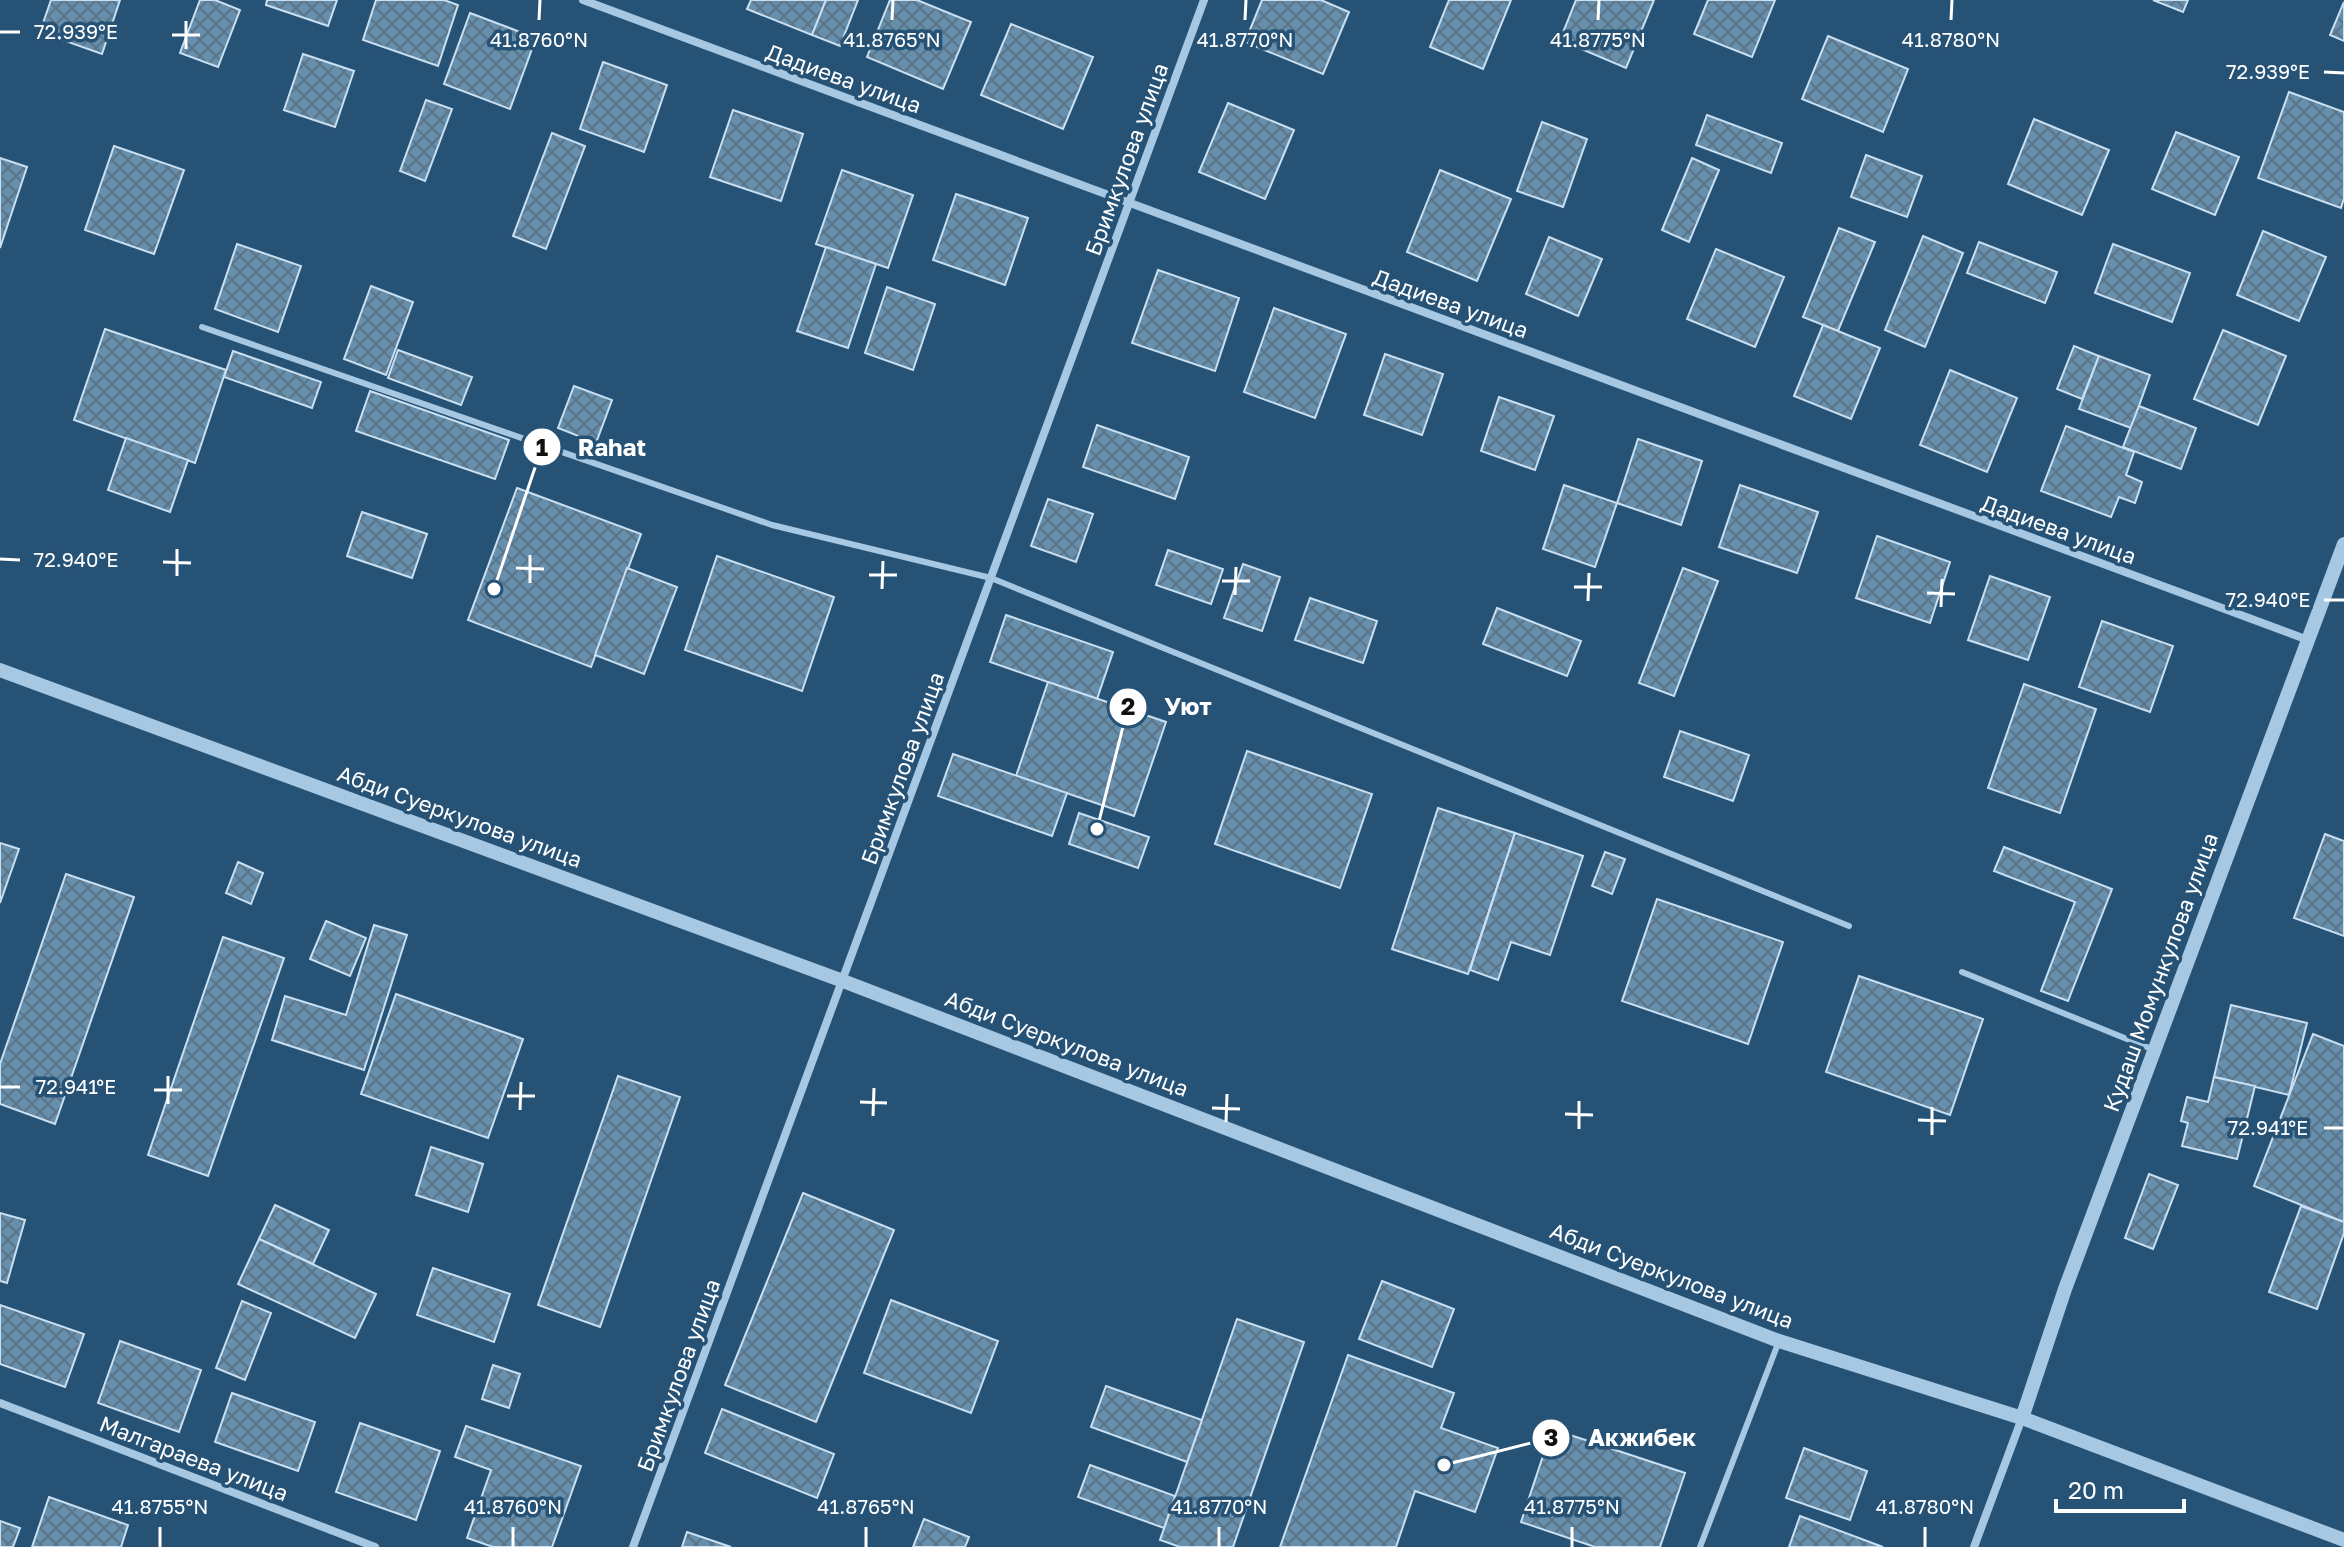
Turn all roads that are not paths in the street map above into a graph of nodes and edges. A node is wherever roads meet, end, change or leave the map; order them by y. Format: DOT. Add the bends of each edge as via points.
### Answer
graph roads {
  1 [pos="583,0"];
  2 [pos="1204,0"];
  3 [pos="1129,202"];
  4 [pos="202,327"];
  5 [pos="2344,544"];
  6 [pos="991,578"];
  7 [pos="2308,640"];
  8 [pos="0,670"];
  9 [pos="1849,926"];
  10 [pos="1962,972"];
  11 [pos="843,981"];
  12 [pos="2154,1050"];
  13 [pos="1779,1341"];
  14 [pos="0,1403"];
  15 [pos="2022,1418"];
  16 [pos="2344,1540"];
  17 [pos="375,1547"];
  18 [pos="633,1547"];
  19 [pos="1700,1547"];
  20 [pos="1974,1547"];
  1 -- 3 [label="street, Дадиева улица"];
  2 -- 3 [label="street, Бримкулова улица"];
  3 -- 6 [label="street, Бримкулова улица"];
  3 -- 7 [label="street, Дадиева улица"];
  4 -- 6 [label="lane" via="772,525"];
  5 -- 7 [label="street, Кудаш Момункулова улица"];
  6 -- 9 [label="lane"];
  6 -- 11 [label="street, Бримкулова улица"];
  7 -- 12 [label="street, Кудаш Момункулова улица"];
  8 -- 11 [label="street, Абди Суеркулова улица"];
  10 -- 12 [label="lane"];
  11 -- 13 [label="street, Абди Суеркулова улица"];
  11 -- 18 [label="street, Бримкулова улица"];
  12 -- 15 [label="street, Кудаш Момункулова улица"];
  13 -- 15 [label="street, Абди Суеркулова улица"];
  13 -- 19 [label="lane"];
  14 -- 17 [label="street, Малгараева улица"];
  15 -- 16 [label="street, Абди Суеркулова улица"];
  15 -- 20 [label="street"];
}
